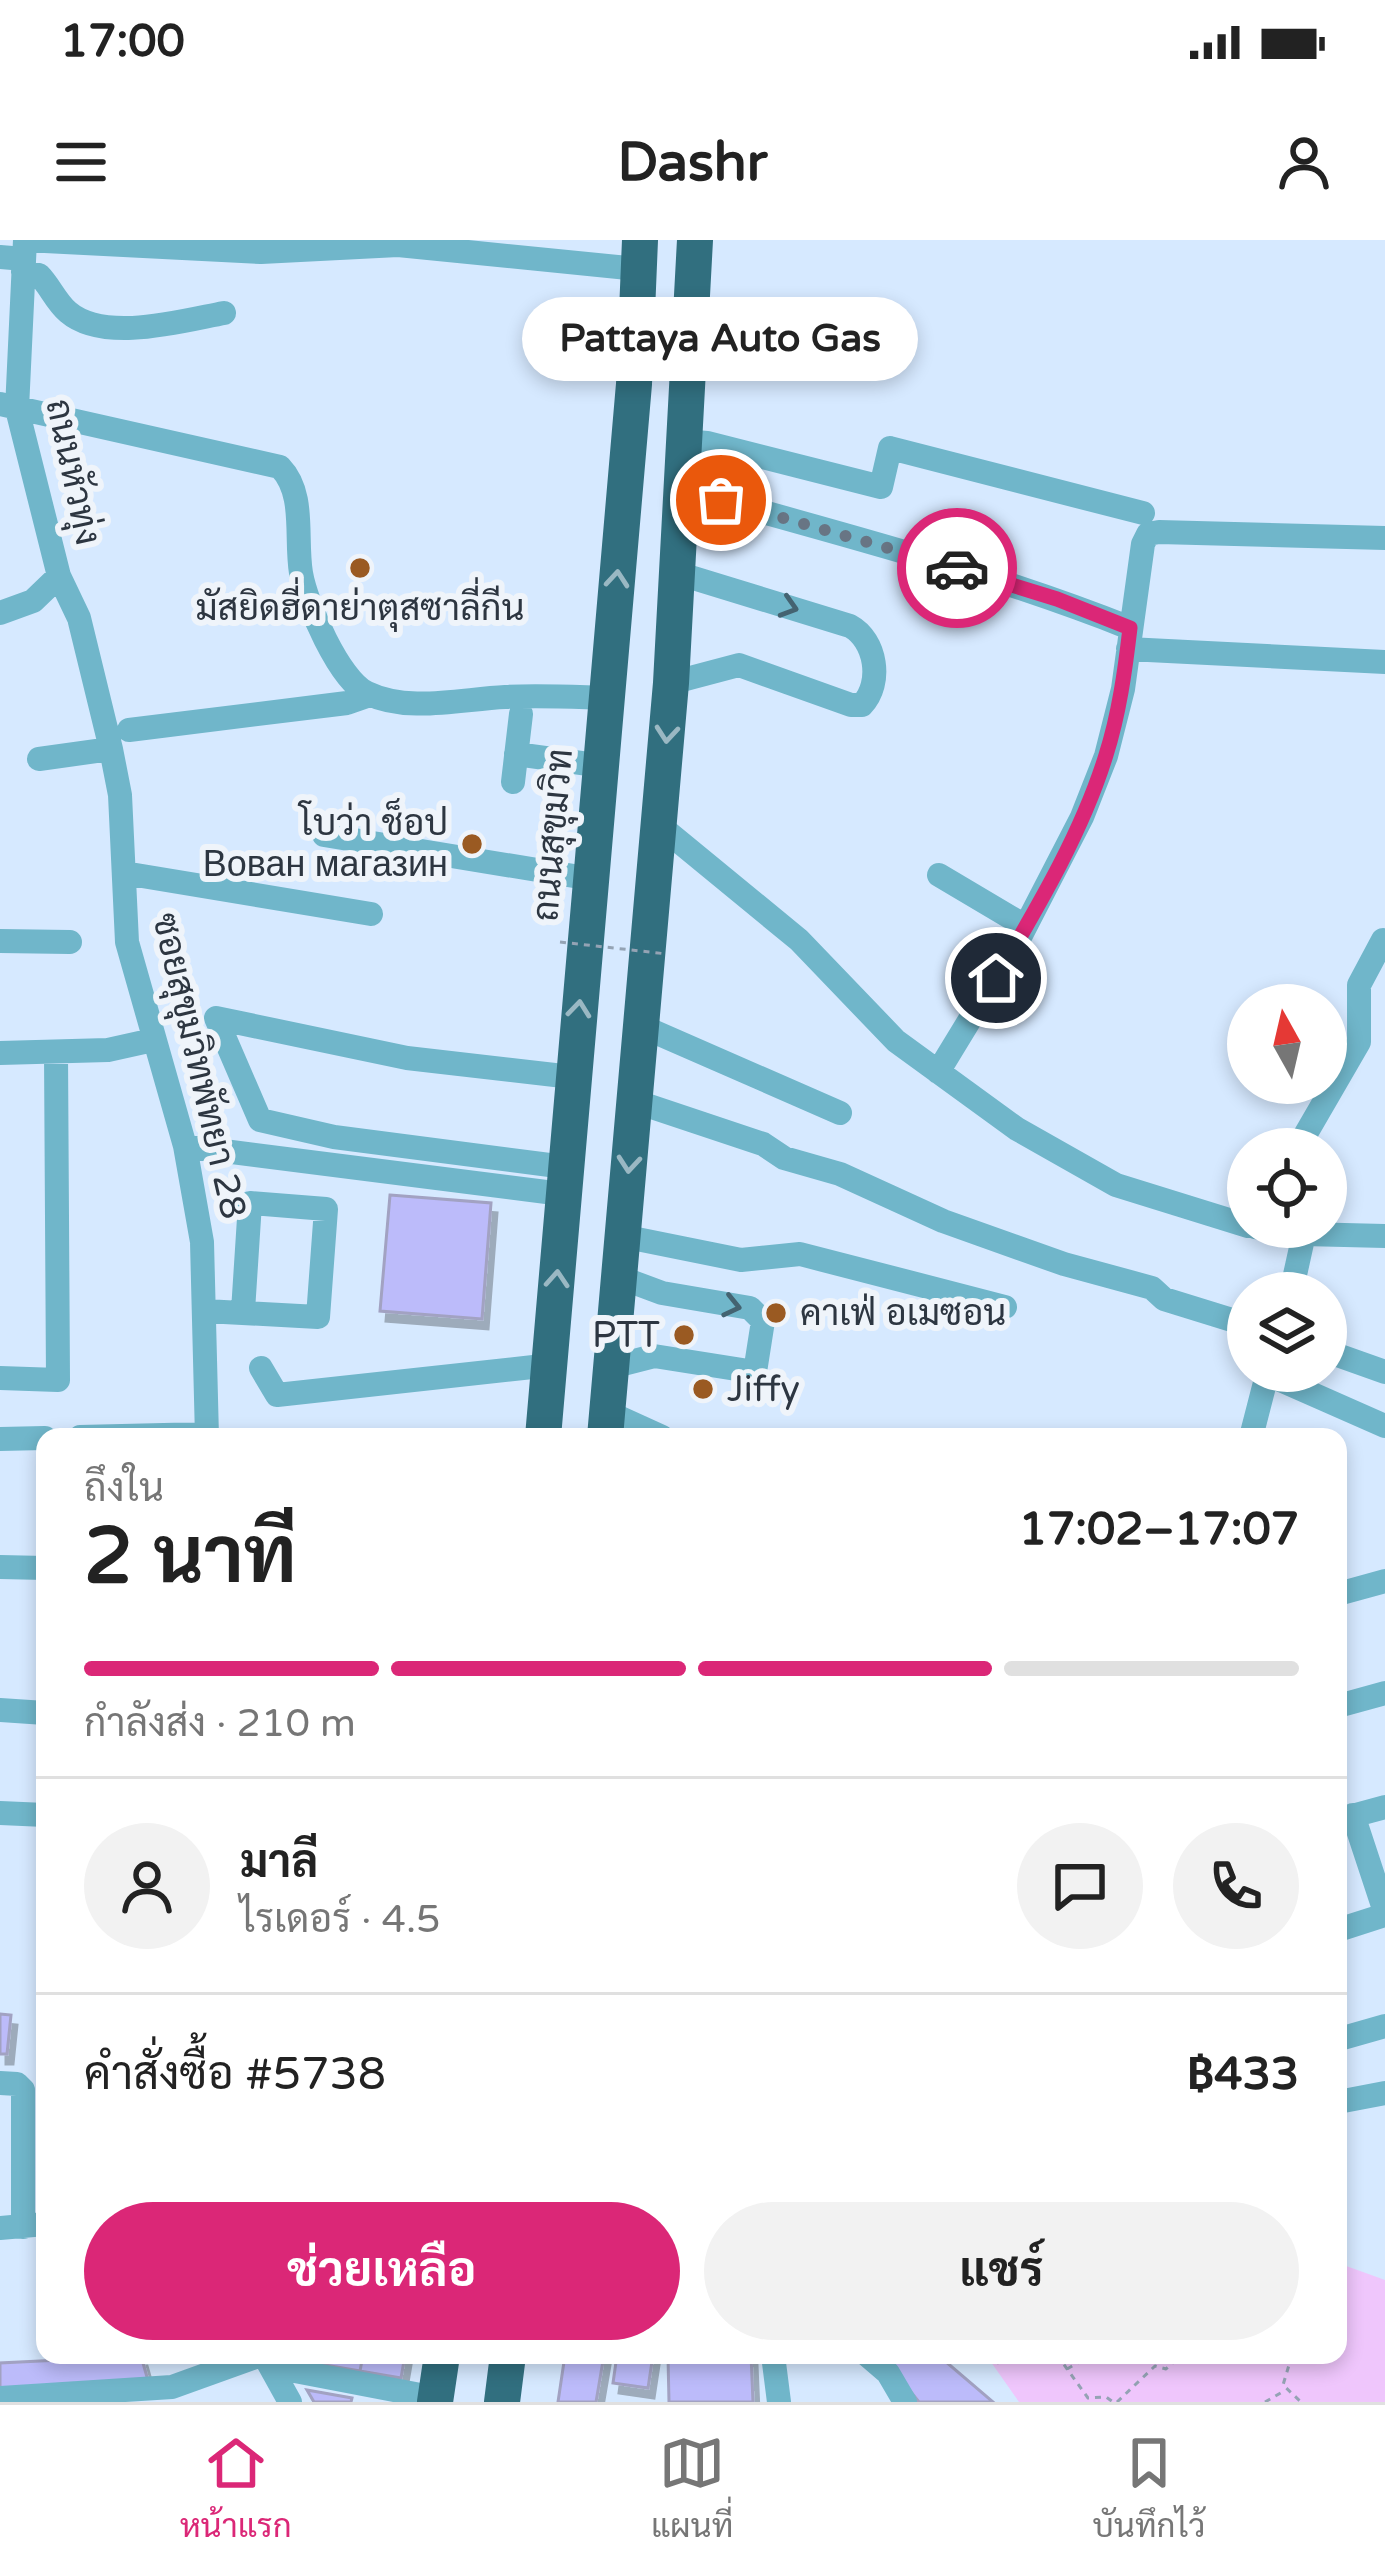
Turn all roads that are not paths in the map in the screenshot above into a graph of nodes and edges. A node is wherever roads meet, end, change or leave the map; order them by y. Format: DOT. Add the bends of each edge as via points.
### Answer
graph roads {
  1 [pos="695,240"];
  2 [pos="154,243"];
  3 [pos="19,254"];
  4 [pos="639,254"];
  5 [pos="224,314"];
  6 [pos="9,406"];
  7 [pos="684,441"];
  8 [pos="681,489"];
  9 [pos="1143,513"];
  10 [pos="1385,538"];
  11 [pos="677,573"];
  12 [pos="58,576"];
  13 [pos="0,613"];
  14 [pos="1129,638"];
  15 [pos="1385,662"];
  16 [pos="671,682"];
  17 [pos="370,695"];
  18 [pos="607,698"];
  19 [pos="520,714"];
  20 [pos="129,730"];
  21 [pos="111,749"];
  22 [pos="516,754"];
  23 [pos="39,759"];
  24 [pos="603,766"];
  25 [pos="513,782"];
  26 [pos="659,825"];
  27 [pos="324,835"];
  28 [pos="124,873"];
  29 [pos="939,875"];
  30 [pos="592,879"];
  31 [pos="371,914"];
  32 [pos="1025,926"];
  33 [pos="1383,940"];
  34 [pos="0,941"];
  35 [pos="70,941"];
  36 [pos="641,1026"];
  37 [pos="153,1040"];
  38 [pos="0,1052"];
  39 [pos="56,1053"];
  40 [pos="938,1072"];
  41 [pos="572,1077"];
  42 [pos="634,1101"];
  43 [pos="840,1112"];
  44 [pos="1309,1128"];
  45 [pos="185,1145"];
  46 [pos="564,1181"];
  47 [pos="1227,1219"];
  48 [pos="1347,1235"];
  49 [pos="622,1236"];
  50 [pos="1385,1236"];
  51 [pos="619,1277"];
  52 [pos="1005,1307"];
  53 [pos="205,1311"];
  54 [pos="243,1311"];
  55 [pos="1227,1318"];
  56 [pos="1347,1358"];
  57 [pos="551,1365"];
  58 [pos="611,1367"];
  59 [pos="261,1368"];
  60 [pos="1385,1372"];
  61 [pos="0,1378"];
  62 [pos="1263,1392"];
  63 [pos="1311,1392"];
  64 [pos="606,1424"];
  65 [pos="1385,1426"];
  66 [pos="206,1428"];
  67 [pos="545,1428"];
  68 [pos="1253,1428"];
  69 [pos="36,1438"];
  70 [pos="0,1439"];
  71 [pos="0,1567"];
  72 [pos="36,1568"];
  73 [pos="1385,1580"];
  74 [pos="1347,1591"];
  75 [pos="1385,1693"];
  76 [pos="1347,1704"];
  77 [pos="0,1710"];
  78 [pos="36,1712"];
  79 [pos="1385,1807"];
  80 [pos="0,1813"];
  81 [pos="36,1815"];
  82 [pos="1347,1817"];
  83 [pos="1347,1823"];
  84 [pos="1385,1914"];
  85 [pos="1347,1927"];
  86 [pos="1385,2026"];
  87 [pos="1347,2037"];
  88 [pos="0,2083"];
  89 [pos="1385,2092"];
  90 [pos="1347,2100"];
  91 [pos="11,2159"];
  92 [pos="23,2226"];
  93 [pos="237,2364"];
  94 [pos="268,2364"];
  95 [pos="280,2364"];
  96 [pos="441,2364"];
  97 [pos="507,2364"];
  98 [pos="774,2364"];
  99 [pos="878,2364"];
  100 [pos="0,2398"];
  101 [pos="436,2400"];
  102 [pos="290,2402"];
  103 [pos="502,2402"];
  104 [pos="779,2402"];
  105 [pos="905,2402"];
  1 -- 7 [label="highway"];
  2 -- 3 [label="street"];
  2 -- 4 [label="street" via="261,252 398,245"];
  3 -- 5 [label="street" via="66,311 99,327"];
  3 -- 6 [label="street, ถนนหัวทุ่ง"];
  18 -- 4 [label="highway, ถนนสุขุมวิท, one-way"];
  6 -- 12 [label="street, ถนนหัวทุ่ง"];
  6 -- 17 [label="street" via="280,466 294,481 310,606 346,674"];
  7 -- 8 [label="highway"];
  7 -- 9 [label="street" via="881,487 890,448"];
  8 -- 11 [label="highway"];
  8 -- 14 [label="street" via="1057,599"];
  10 -- 14 [label="street" via="1148,535"];
  11 -- 16 [label="highway"];
  11 -- 16 [label="street, one-way" via="850,626 873,655 862,705 740,665"];
  12 -- 13 [label="street" via="33,601"];
  12 -- 21 [label="street, ซอยสุขุมวิทพัทยา 28" via="79,618"];
  14 -- 15 [label="street"];
  14 -- 32 [label="street" via="1106,756"];
  16 -- 26 [label="highway, one-way"];
  17 -- 18 [label="street" via="400,704"];
  17 -- 20 [label="street"];
  18 -- 24 [label="highway, ถนนสุขุมวิท"];
  19 -- 22 [label="street"];
  21 -- 23 [label="street"];
  21 -- 28 [label="street, ซอยสุขุมวิทพัทยา 28"];
  22 -- 24 [label="street"];
  22 -- 25 [label="street"];
  24 -- 30 [label="highway, ถนนสุขุมวิท"];
  26 -- 36 [label="highway"];
  26 -- 40 [label="street" via="799,940 896,1041"];
  27 -- 30 [label="street"];
  28 -- 31 [label="street"];
  28 -- 37 [label="street, ซอยสุขุมวิทพัทยา 28" via="128,942"];
  29 -- 32 [label="street"];
  41 -- 30 [label="highway, ถนนสุขุมวิท, one-way"];
  32 -- 40 [label="street"];
  33 -- 44 [label="street" via="1359,985 1359,1042"];
  34 -- 35 [label="street"];
  36 -- 42 [label="highway"];
  36 -- 43 [label="street"];
  37 -- 39 [label="street"];
  37 -- 45 [label="street, ซอยสุขุมวิทพัทยา 28"];
  38 -- 39 [label="street"];
  39 -- 61 [label="street" via="58,1380"];
  40 -- 47 [label="street" via="1116,1185"];
  41 -- 46 [label="highway, ถนนสุขุมวิท"];
  41 -- 46 [label="street" via="406,1058 216,1018 260,1120"];
  42 -- 49 [label="highway, one-way"];
  42 -- 55 [label="street" via="841,1174 943,1221"];
  45 -- 46 [label="street"];
  45 -- 53 [label="street, ซอยสุขุมวิทพัทยา 28"];
  57 -- 46 [label="highway, ถนนสุขุมวิท, one-way"];
  48 -- 50 [label="street"];
  49 -- 51 [label="highway"];
  49 -- 52 [label="street" via="741,1260 800,1254"];
  51 -- 58 [label="highway"];
  51 -- 58 [label="street, one-way" via="750,1308 763,1321 755,1372 654,1356"];
  53 -- 54 [label="street"];
  53 -- 66 [label="street, ซอยสุขุมวิทพัทยา 28"];
  54 -- 54 [label="street" via="318,1317 326,1209 250,1202"];
  56 -- 60 [label="street"];
  57 -- 59 [label="street" via="277,1396"];
  57 -- 67 [label="highway, ถนนสุขุมวิท"];
  58 -- 64 [label="highway"];
  62 -- 68 [label="street"];
  63 -- 65 [label="street"];
  69 -- 70 [label="street"];
  71 -- 72 [label="street"];
  73 -- 74 [label="street"];
  75 -- 76 [label="street"];
  77 -- 78 [label="street"];
  79 -- 82 [label="street"];
  80 -- 81 [label="street"];
  83 -- 84 [label="street"];
  84 -- 85 [label="street"];
  86 -- 87 [label="street"];
  88 -- 91 [label="street" via="23,2090"];
  89 -- 90 [label="street"];
  91 -- 92 [label="street"];
  93 -- 100 [label="street" via="172,2386"];
  94 -- 102 [label="street"];
  95 -- 101 [label="street"];
  96 -- 101 [label="highway"];
  97 -- 103 [label="highway"];
  98 -- 104 [label="street"];
  99 -- 105 [label="street"];
}
